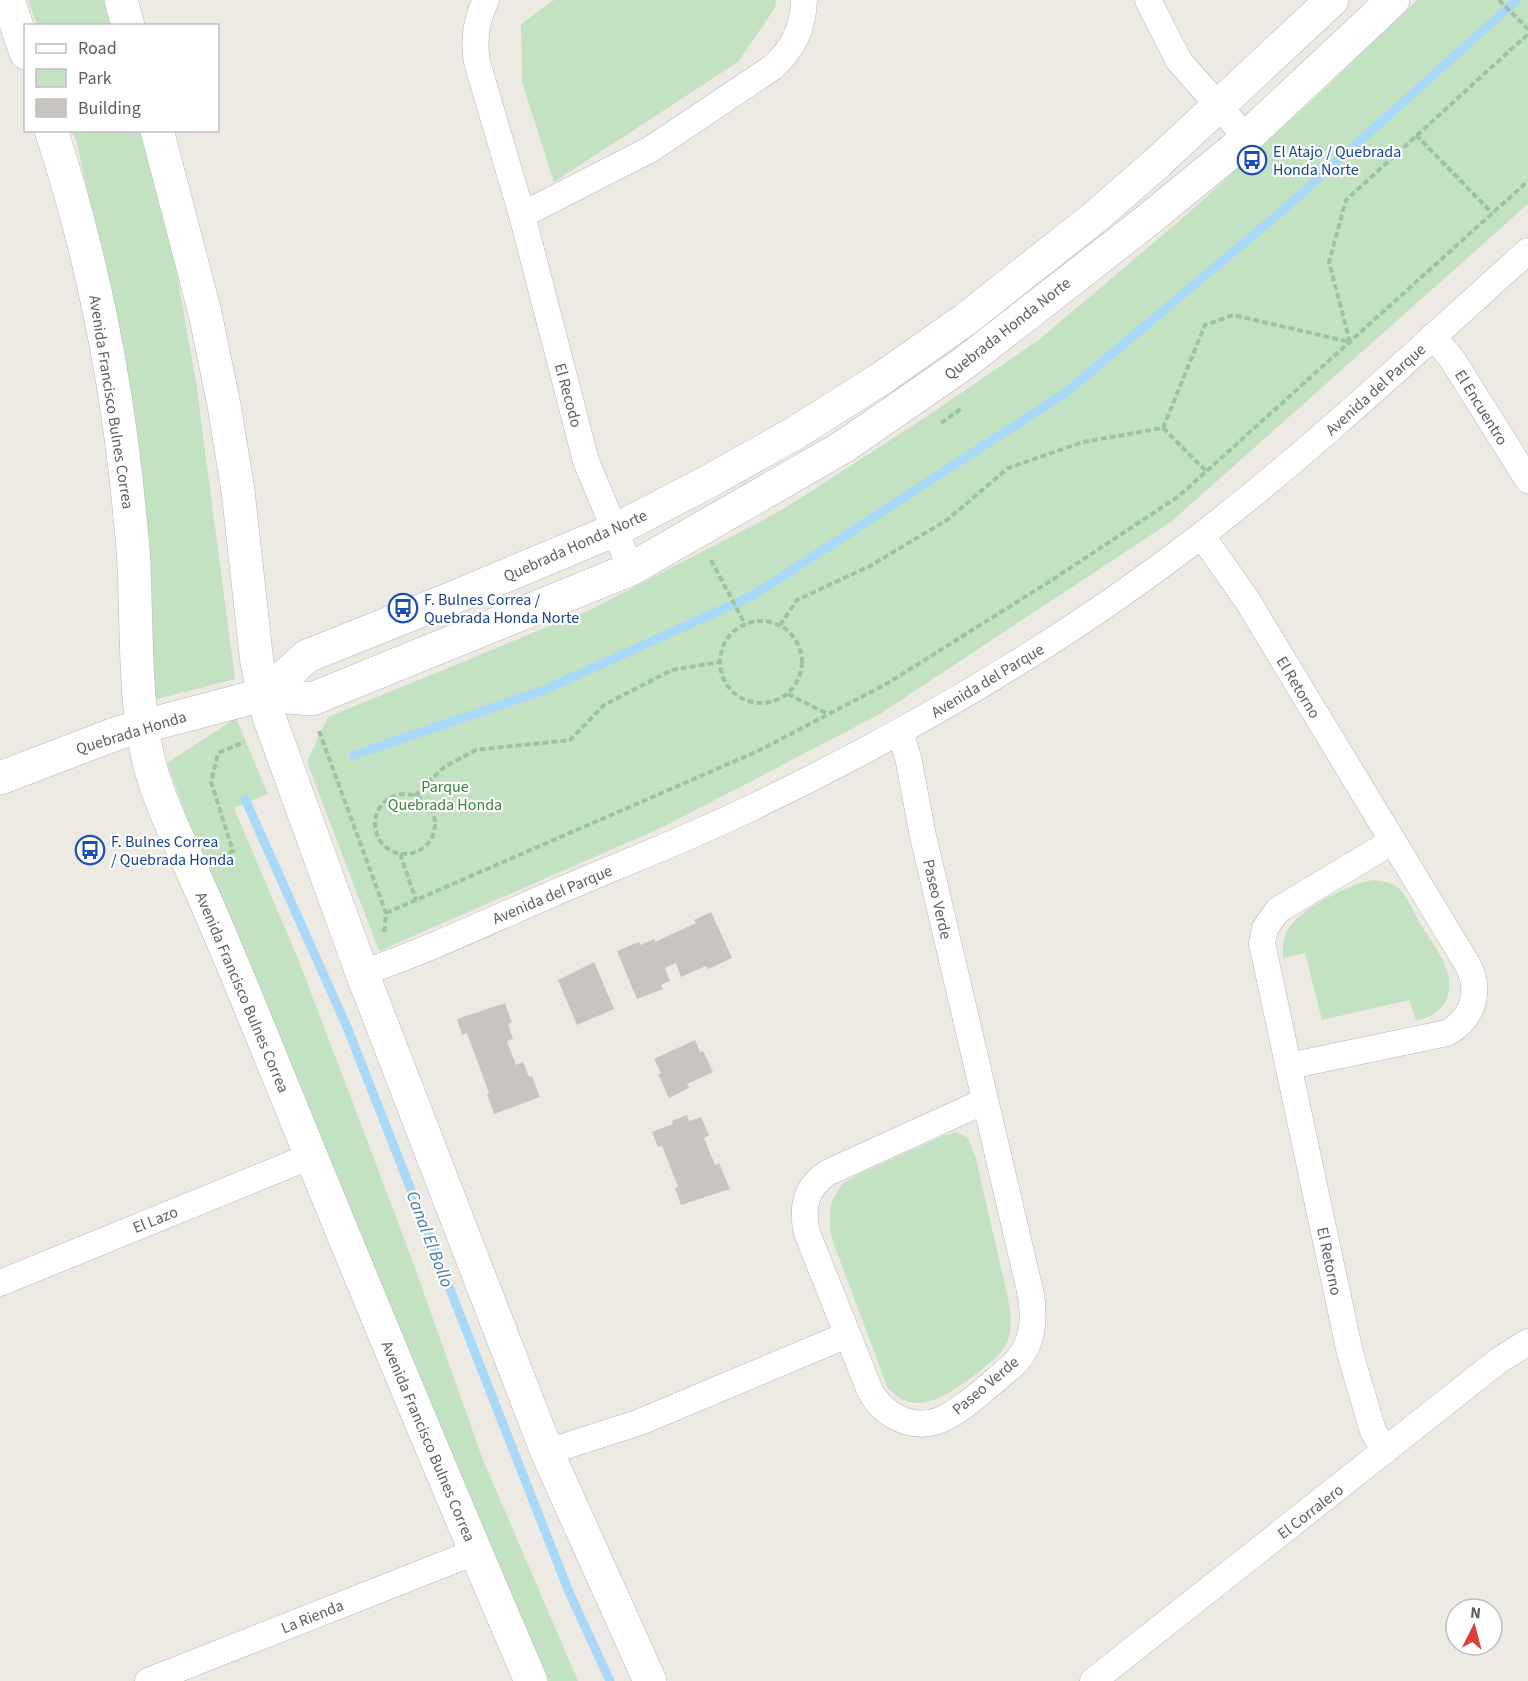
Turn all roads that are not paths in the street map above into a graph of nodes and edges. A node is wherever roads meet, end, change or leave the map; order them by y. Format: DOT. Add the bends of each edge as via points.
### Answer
graph roads {
  1 [pos="8,0"];
  2 [pos="121,0"];
  3 [pos="486,0"];
  4 [pos="804,0"];
  5 [pos="1148,0"];
  6 [pos="1332,0"];
  7 [pos="1393,0"];
  8 [pos="127,24"];
  9 [pos="24,47"];
  10 [pos="1218,105"];
  11 [pos="52,132"];
  12 [pos="158,132"];
  13 [pos="1246,137"];
  14 [pos="522,215"];
  15 [pos="1528,251"];
  16 [pos="1433,336"];
  17 [pos="1528,480"];
  18 [pos="615,530"];
  19 [pos="1202,536"];
  20 [pos="631,569"];
  21 [pos="264,695"];
  22 [pos="142,727"];
  23 [pos="900,732"];
  24 [pos="0,778"];
  25 [pos="1393,841"];
  26 [pos="371,970"];
  27 [pos="1289,1066"];
  28 [pos="985,1101"];
  29 [pos="311,1156"];
  30 [pos="0,1282"];
  31 [pos="847,1335"];
  32 [pos="1528,1342"];
  33 [pos="1385,1451"];
  34 [pos="547,1452"];
  35 [pos="475,1552"];
  36 [pos="148,1681"];
  37 [pos="531,1681"];
  38 [pos="650,1681"];
  39 [pos="1093,1681"];
  1 -- 9 [label="street"];
  2 -- 8 [label="street"];
  3 -- 14 [label="street, El Recodo" via="475,32 476,54"];
  4 -- 14 [label="street" via="794,44 773,67 651,149"];
  5 -- 10 [label="street" via="1179,61"];
  6 -- 10 [label="street, Quebrada Honda Norte"];
  7 -- 13 [label="street, Quebrada Honda Norte"];
  10 -- 13 [label="street"];
  10 -- 18 [label="street, Quebrada Honda Norte" via="1095,217 966,319 795,433"];
  11 -- 22 [label="street, Avenida Francisco Bulnes Correa" via="94,288 121,437 130,516"];
  12 -- 21 [label="street" via="202,301 224,405"];
  13 -- 20 [label="street, Quebrada Honda Norte" via="1144,223 963,364 843,447"];
  14 -- 18 [label="street, El Recodo" via="586,461"];
  15 -- 16 [label="street, Avenida del Parque"];
  16 -- 17 [label="street, El Encuentro" via="1452,359"];
  16 -- 19 [label="street, Avenida del Parque" via="1303,454"];
  18 -- 20 [label="street, El Recodo"];
  18 -- 21 [label="street, Quebrada Honda Norte" via="307,656"];
  19 -- 23 [label="street, Avenida del Parque" via="1033,653"];
  19 -- 25 [label="street, El Retorno" via="1247,600"];
  20 -- 21 [label="street, Quebrada Honda Norte" via="312,699"];
  21 -- 22 [label="street, Quebrada Honda"];
  21 -- 26 [label="street" via="284,760"];
  22 -- 24 [label="street, Quebrada Honda"];
  22 -- 29 [label="street, Avenida Francisco Bulnes Correa" via="160,799 223,940"];
  23 -- 26 [label="street, Avenida del Parque" via="749,809"];
  23 -- 28 [label="street, Paseo Verde"];
  25 -- 27 [label="street, El Retorno" via="1285,905 1265,928 1262,952"];
  25 -- 27 [label="street, El Retorno" via="1472,974 1475,988 1471,1009 1462,1023 1447,1033"];
  26 -- 34 [label="street"];
  27 -- 33 [label="street, El Retorno" via="1350,1353 1373,1431"];
  28 -- 31 [label="street, Paseo Verde" via="829,1172 811,1188 805,1204 805,1221"];
  28 -- 31 [label="street, Paseo Verde" via="1032,1305 1033,1326 1024,1352 1011,1367 948,1416 916,1423 897,1419 876,1402"];
  29 -- 30 [label="street, El Lazo"];
  29 -- 35 [label="street, Avenida Francisco Bulnes Correa"];
  31 -- 34 [label="street" via="640,1422"];
  32 -- 33 [label="street, El Corralero" via="1498,1361"];
  33 -- 39 [label="street, El Corralero"];
  34 -- 38 [label="street"];
  35 -- 36 [label="street, La Rienda"];
  35 -- 37 [label="street, Avenida Francisco Bulnes Correa"];
}
